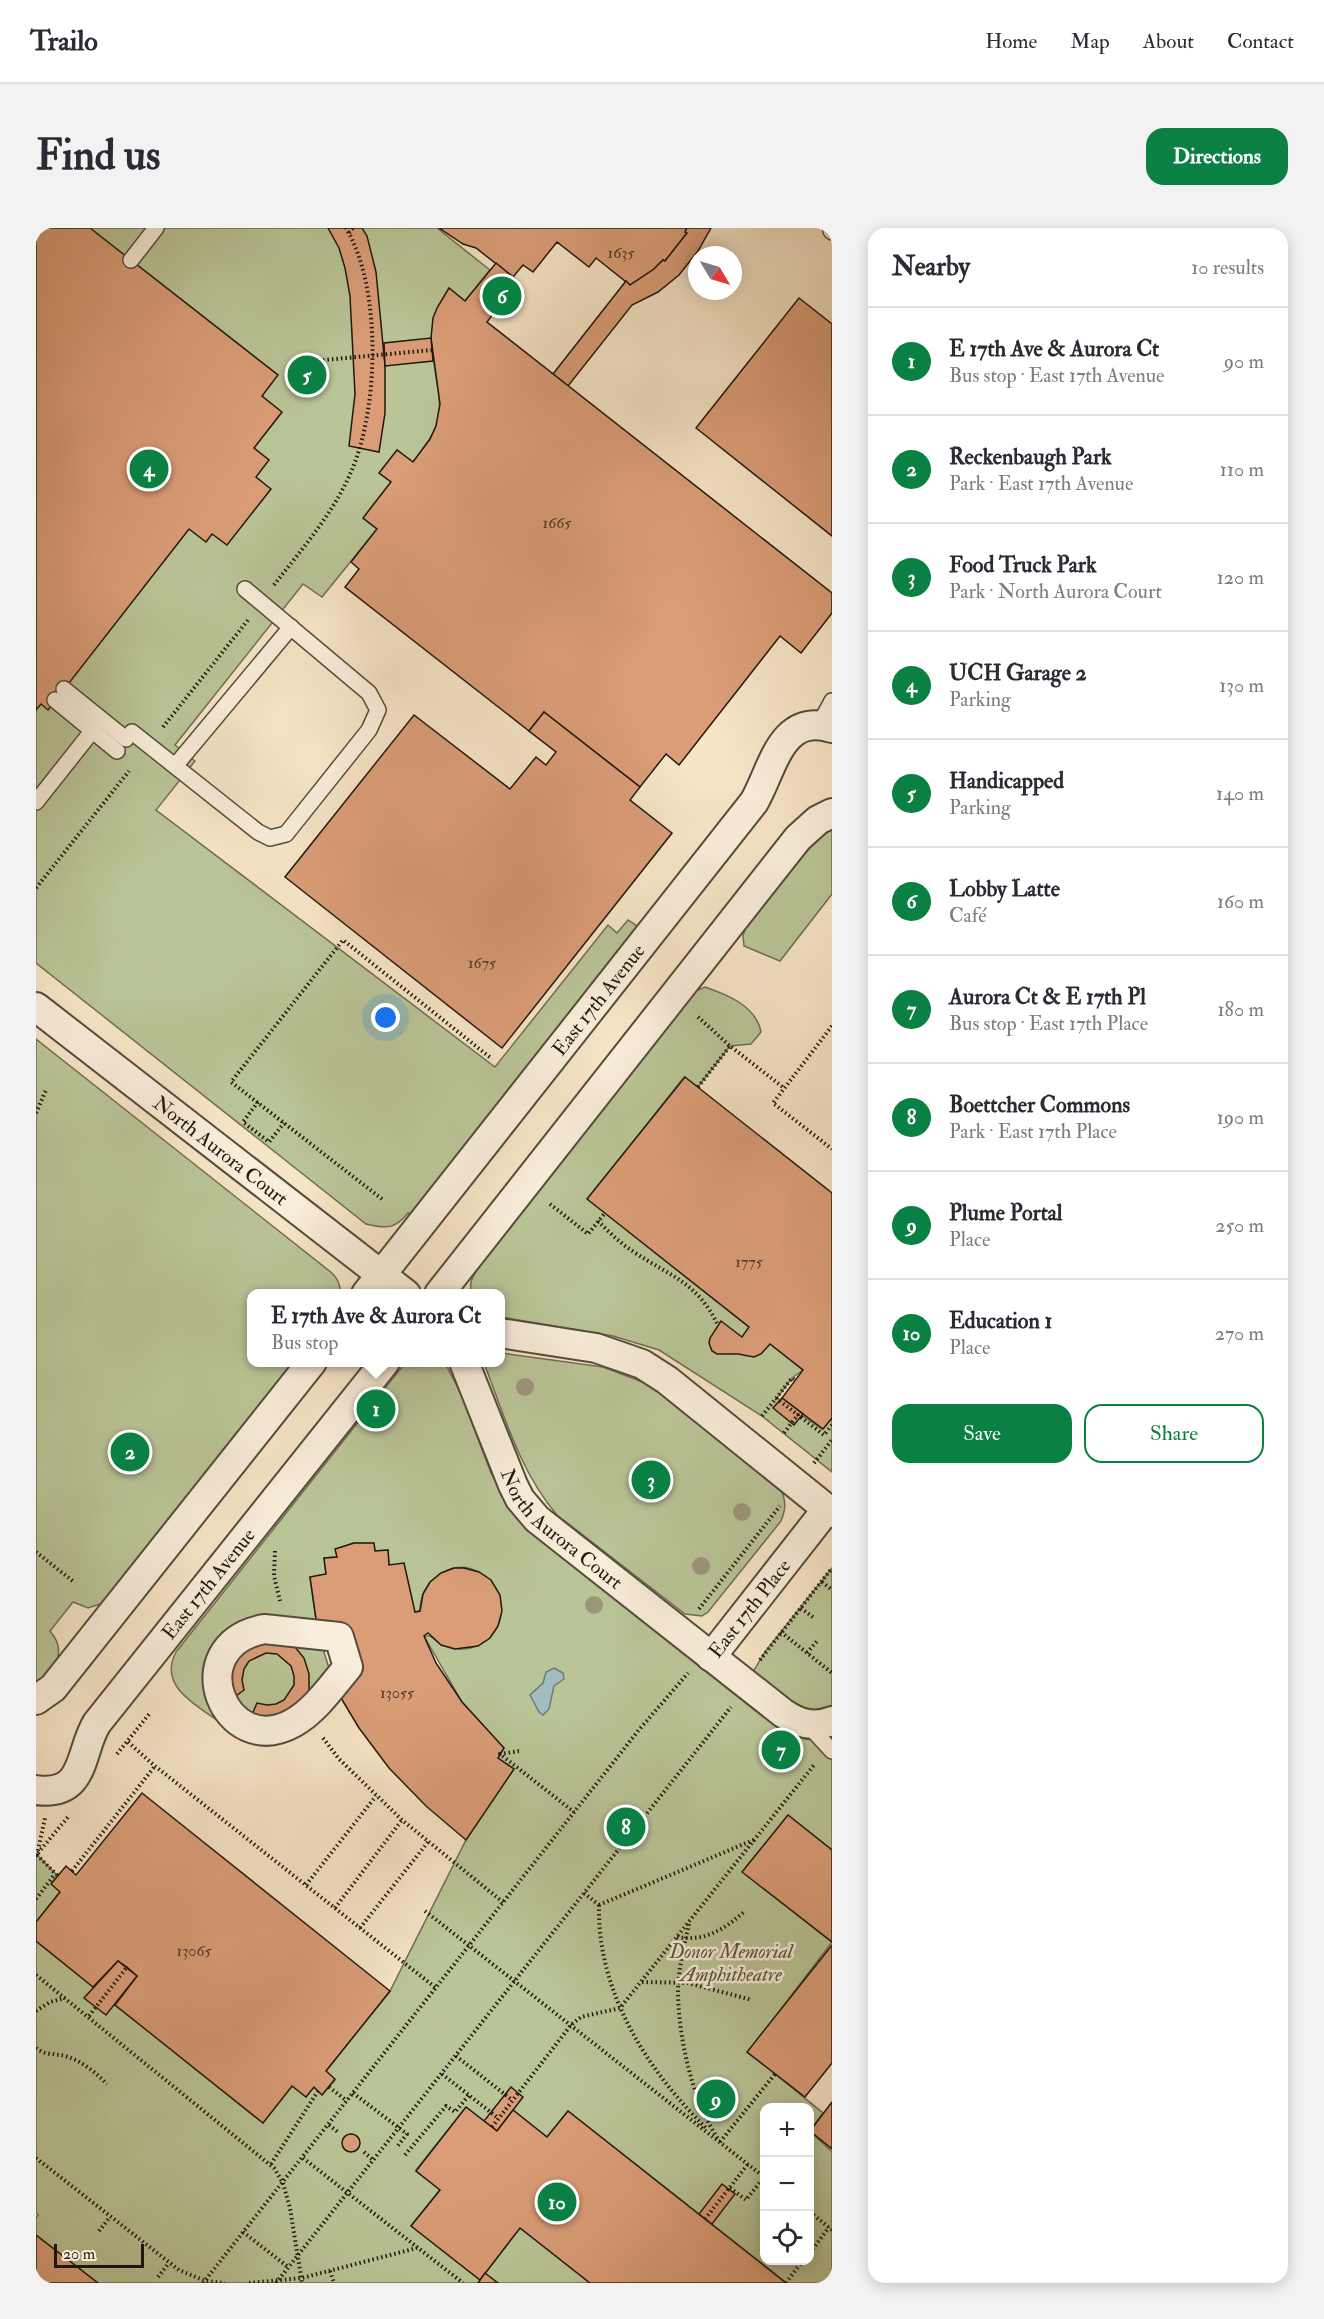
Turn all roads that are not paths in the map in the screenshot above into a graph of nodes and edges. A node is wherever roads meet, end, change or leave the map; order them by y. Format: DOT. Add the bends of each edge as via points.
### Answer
graph roads {
  1 [pos="156,228"];
  2 [pos="131,260"];
  3 [pos="245,589"];
  4 [pos="291,627"];
  5 [pos="828,718"];
  6 [pos="93,730"];
  7 [pos="125,741"];
  8 [pos="175,766"];
  9 [pos="36,802"];
  10 [pos="832,813"];
  11 [pos="36,1006"];
  12 [pos="374,1284"];
  13 [pos="392,1289"];
  14 [pos="442,1289"];
  15 [pos="505,1334"];
  16 [pos="308,1367"];
  17 [pos="381,1367"];
  18 [pos="466,1367"];
  19 [pos="830,1511"];
  20 [pos="289,1630"];
  21 [pos="701,1664"];
  22 [pos="36,1700"];
  23 [pos="820,1723"];
  24 [pos="832,1751"];
  25 [pos="44,1790"];
  1 -- 2 [label="lane"];
  3 -- 4 [label="lane"];
  4 -- 8 [label="lane"];
  4 -- 8 [label="lane" via="369,693 378,710 369,730 286,834 270,838 258,832"];
  5 -- 12 [label="street, East 17th Avenue" via="798,730 781,744 754,802"];
  6 -- 7 [label="lane"];
  6 -- 7 [label="lane" via="60,695"];
  6 -- 9 [label="lane"];
  7 -- 8 [label="lane" via="149,745"];
  10 -- 14 [label="street" via="798,838"];
  11 -- 12 [label="street, North Aurora Court"];
  12 -- 13 [label="street, North Aurora Court"];
  15 -- 19 [label="street" via="596,1348 642,1364"];
  16 -- 22 [label="street" via="53,1688"];
  17 -- 25 [label="street, East 17th Avenue" via="97,1723 79,1772 67,1784"];
  18 -- 21 [label="street, North Aurora Court" via="513,1485 526,1506 552,1532 687,1638"];
  19 -- 21 [label="street, East 17th Place"];
  20 -- 20 [label="street" via="339,1637 348,1668 309,1711 283,1728 256,1729 239,1722 217,1688 225,1651 239,1638 264,1629"];
  21 -- 23 [label="street, East 17th Place" via="746,1684 787,1716"];
  23 -- 24 [label="lane"];
}
